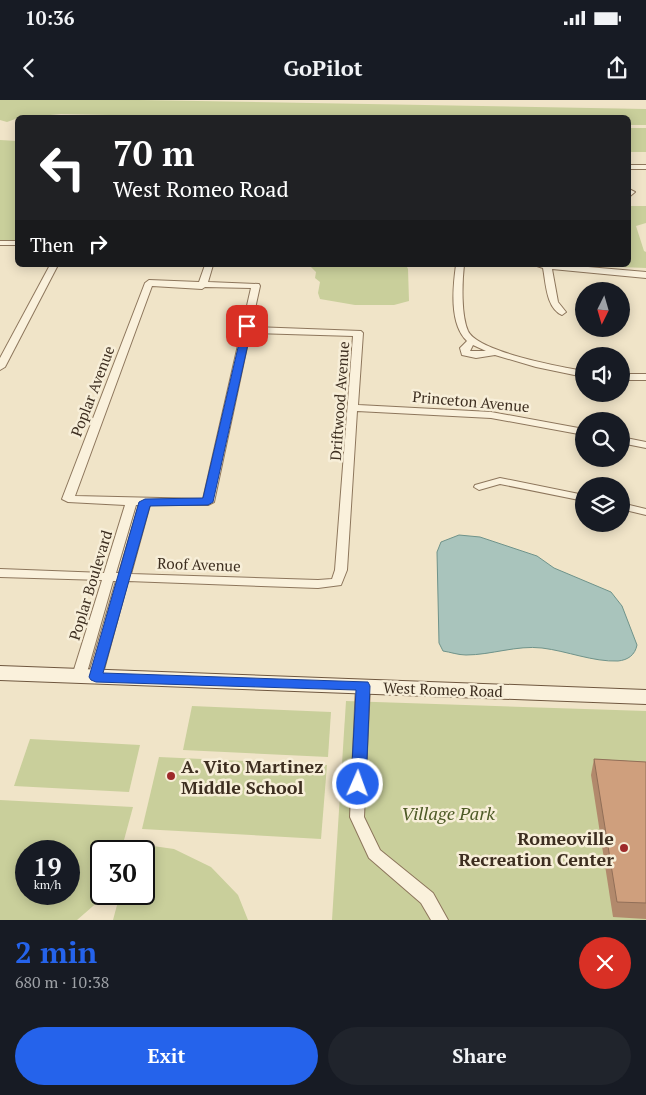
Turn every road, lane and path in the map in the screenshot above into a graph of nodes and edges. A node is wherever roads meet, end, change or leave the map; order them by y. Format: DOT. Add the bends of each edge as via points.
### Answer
graph roads {
  1 [pos="631,167"];
  2 [pos="646,167"];
  3 [pos="0,243"];
  4 [pos="15,243"];
  5 [pos="53,267"];
  6 [pos="208,267"];
  7 [pos="460,267"];
  8 [pos="547,267"];
  9 [pos="558,267"];
  10 [pos="644,275"];
  11 [pos="646,284"];
  12 [pos="202,286"];
  13 [pos="562,312"];
  14 [pos="246,330"];
  15 [pos="0,367"];
  16 [pos="575,372"];
  17 [pos="630,377"];
  18 [pos="646,378"];
  19 [pos="354,408"];
  20 [pos="575,430"];
  21 [pos="630,442"];
  22 [pos="646,445"];
  23 [pos="479,487"];
  24 [pos="575,496"];
  25 [pos="131,502"];
  26 [pos="145,502"];
  27 [pos="630,508"];
  28 [pos="646,512"];
  29 [pos="0,573"];
  30 [pos="109,577"];
  31 [pos="124,578"];
  32 [pos="337,582"];
  33 [pos="0,673"];
  34 [pos="87,677"];
  35 [pos="363,686"];
  36 [pos="646,697"];
  37 [pos="440,920"];
  1 -- 2 [label="street"];
  3 -- 4 [label="street"];
  5 -- 15 [label="street"];
  6 -- 12 [label="street"];
  7 -- 16 [label="street" via="462,328 472,341 465,348 465,353 472,356 495,352"];
  8 -- 13 [label="street" via="554,303"];
  9 -- 10 [label="street"];
  10 -- 11 [label="street"];
  12 -- 14 [label="street" via="256,286"];
  12 -- 25 [label="street, Poplar Avenue" via="149,283 68,499"];
  14 -- 19 [label="street, Driftwood Avenue" via="358,333"];
  14 -- 26 [label="street" via="208,502"];
  17 -- 18 [label="street"];
  19 -- 20 [label="street, Princeton Avenue" via="491,415"];
  19 -- 32 [label="street, Driftwood Avenue" via="341,570"];
  21 -- 22 [label="street"];
  23 -- 24 [label="street" via="500,481"];
  25 -- 26 [label="street"];
  25 -- 30 [label="street, Poplar Boulevard"];
  26 -- 31 [label="street"];
  27 -- 28 [label="street"];
  29 -- 30 [label="street, Roof Avenue"];
  30 -- 31 [label="street, Roof Avenue"];
  30 -- 34 [label="street, Poplar Boulevard"];
  31 -- 32 [label="street, Roof Avenue"];
  31 -- 34 [label="street"];
  33 -- 34 [label="main road, West Romeo Road"];
  34 -- 35 [label="main road, West Romeo Road"];
  35 -- 36 [label="main road, West Romeo Road"];
  35 -- 37 [label="street" via="357,817 374,854 427,898"];
}
